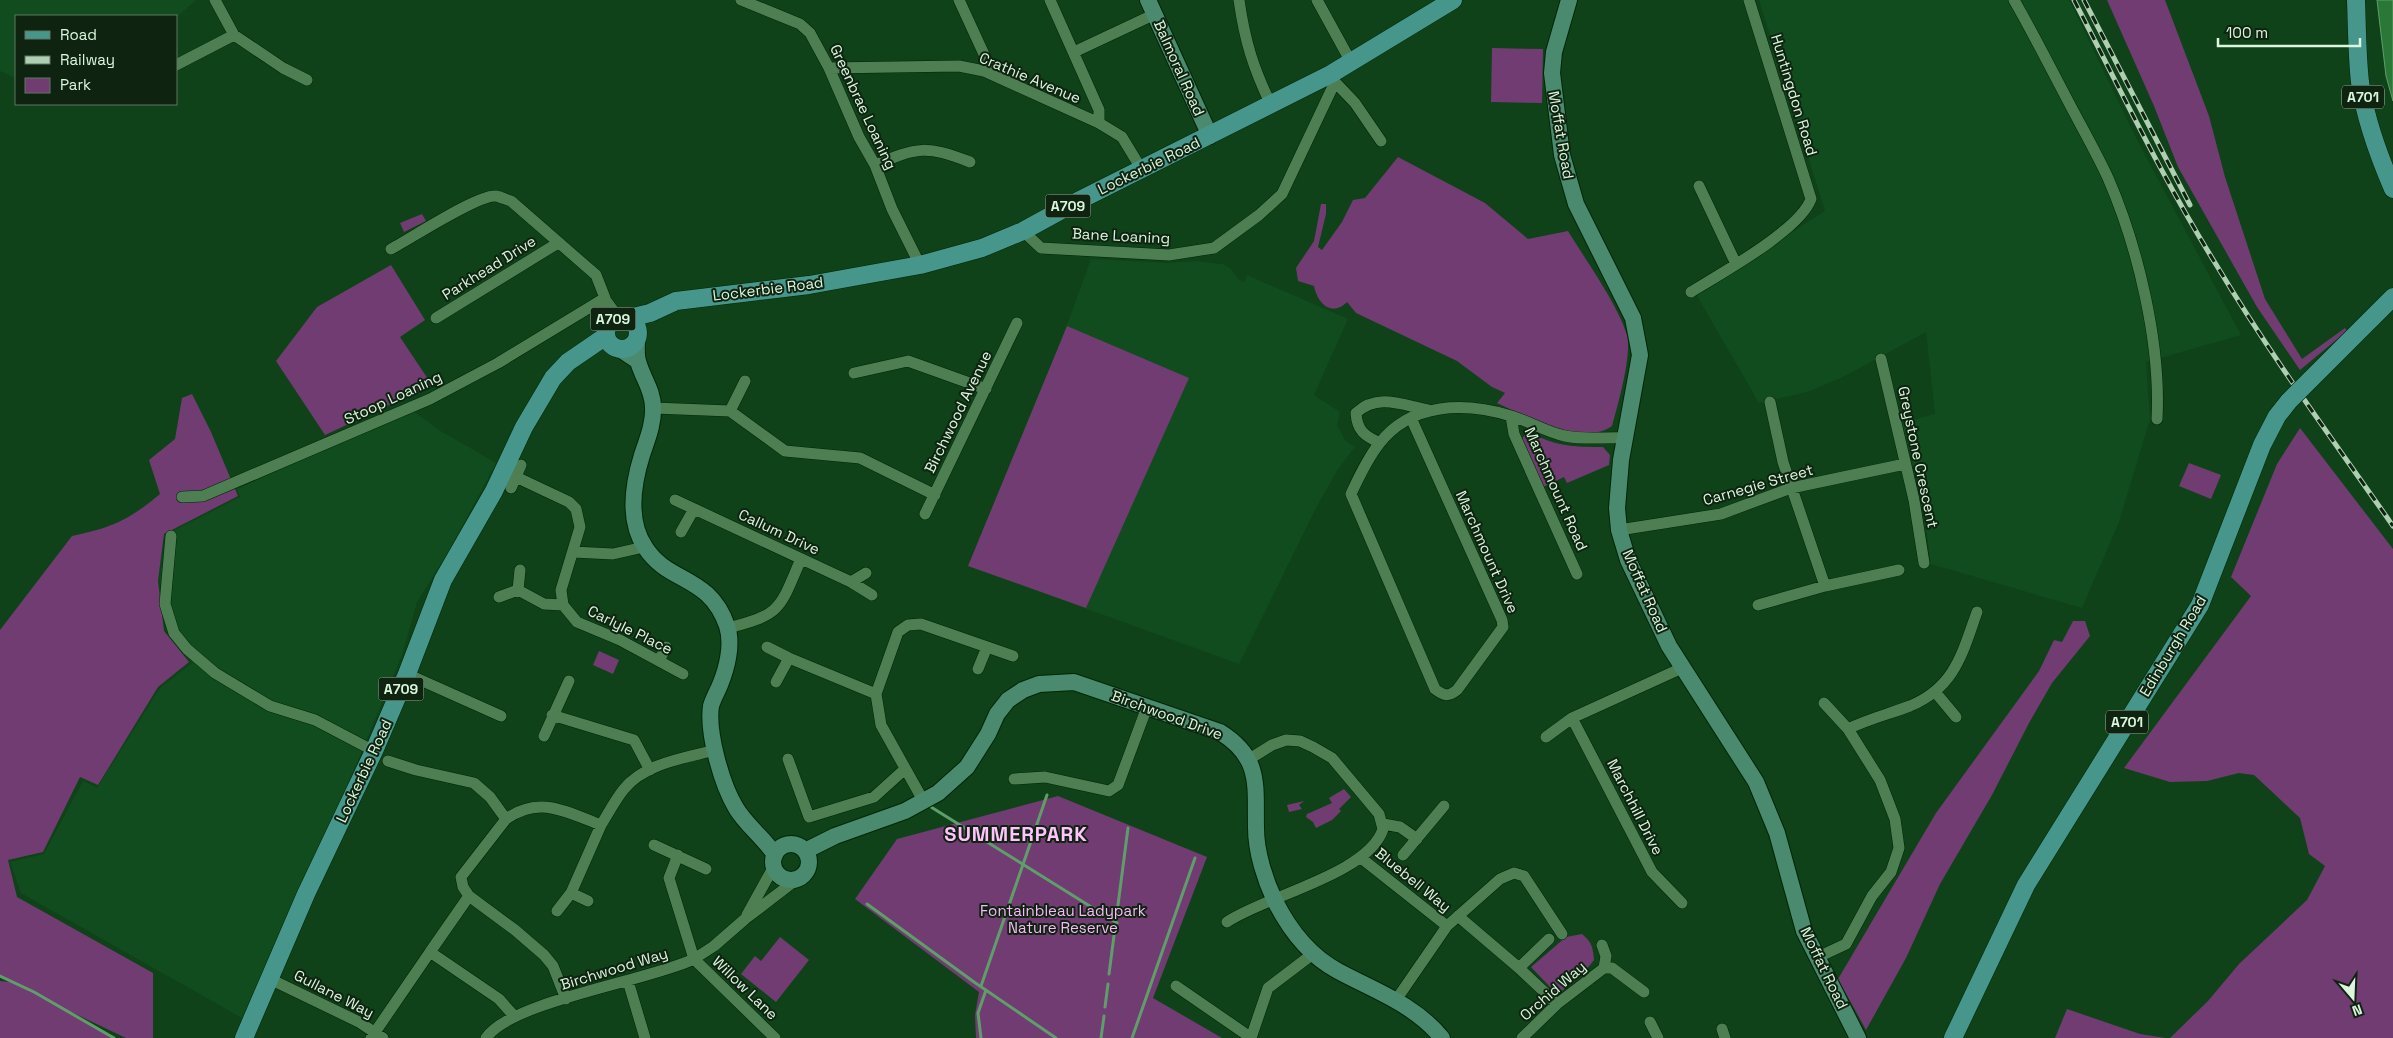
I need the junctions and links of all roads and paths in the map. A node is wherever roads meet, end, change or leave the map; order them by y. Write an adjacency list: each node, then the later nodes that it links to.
1 (214, 0): 13 (street)
2 (741, 0): 17 (street, Greenbrae Loaning)
3 (958, 0): 18 (street)
4 (1050, 0): 14 (street)
5 (1239, 0): 21 (street)
6 (1317, 0): 15 (street)
7 (1453, 0): 15 (main road, Lockerbie Road / A709)
8 (1569, 0): 52 (street, Moffat Road)
9 (1749, 0): 33 (street, Huntingdon Road)
10 (2014, 0): 51 (street)
11 (2356, 0): 29 (main road, A701)
12 (1151, 7): 14 (street); 23 (street, Balmoral Road)
13 (234, 35): 16 (street); 20 (street)
14 (1074, 52): 22 (street)
15 (1351, 62): 19 (main road, Lockerbie Road / A709)
16 (178, 64)
17 (829, 68): 18 (street, Crathie Avenue); 26 (street, Greenbrae Loaning)
18 (984, 72): 22 (street, Crathie Avenue)
19 (1333, 78): 21 (main road, Lockerbie Road / A709); 24 (street); 30 (street, Bane Loaning)
20 (307, 80)
21 (1271, 105): 23 (main road, Lockerbie Road / A709)
22 (1099, 123): 27 (street, Crathie Avenue)
23 (1210, 136): 27 (main road, Lockerbie Road / A709)
24 (1381, 141)
25 (970, 162): 26 (street)
26 (875, 165): 34 (street, Greenbrae Loaning)
27 (1142, 170): 30 (main road, Lockerbie Road / A709)
28 (1699, 186): 33 (street)
29 (2393, 189)
30 (1023, 231): 34 (main road, Lockerbie Road / A709)
31 (558, 243): 32 (street); 37 (street); 38 (street, Parkhead Drive)
32 (391, 249)
33 (1736, 264): 35 (street)
34 (920, 265): 40 (main road, Lockerbie Road / A709)
35 (1691, 292)
36 (2393, 297): 166 (main road, Edinburgh Road / A701, bridge)
37 (605, 298): 40 (street); 60 (street, Stoop Loaning)
38 (436, 318)
39 (1017, 323): 44 (street, Birchwood Avenue)
40 (621, 332): 46 (street); 92 (main road, Lockerbie Road / A709)
41 (1881, 359): 54 (street, Greystone Crescent)
42 (854, 373): 44 (street)
43 (745, 381): 48 (street)
44 (986, 389): 59 (street, Birchwood Avenue)
45 (1770, 402): 58 (street)
46 (654, 408): 48 (street); 67 (street)
47 (1428, 410): 49 (street); 50 (street); 53 (street)
48 (730, 411): 59 (street)
49 (1512, 416): 52 (street); 74 (street, Marchmount Road)
50 (1411, 418): 53 (street); 53 (street, Marchmount Drive)
51 (2157, 419)
52 (1626, 438): 64 (street, Moffat Road)
53 (1380, 443)
54 (1905, 464): 58 (street, Carnegie Street); 70 (street, Greystone Crescent)
55 (521, 465): 56 (street)
56 (516, 477): 57 (street); 68 (street)
57 (511, 488)
58 (1791, 488): 64 (street, Carnegie Street); 76 (street)
59 (935, 495): 63 (street, Birchwood Avenue)
60 (182, 497)
61 (675, 500): 62 (street, Callum Drive)
62 (694, 509): 65 (street); 69 (street, Callum Drive)
63 (925, 514)
64 (1619, 530): 90 (street, Moffat Road)
65 (681, 532)
66 (171, 536): 108 (street)
67 (644, 547): 68 (street); 83 (street)
68 (573, 552): 80 (street)
69 (801, 559): 75 (street, Callum Drive); 83 (street)
70 (1924, 563)
71 (520, 570): 77 (street)
72 (1899, 570): 76 (street)
73 (866, 573): 75 (street)
74 (1578, 574)
75 (851, 582): 78 (street, Callum Drive)
76 (1825, 586): 81 (street)
77 (518, 590): 79 (street); 80 (street)
78 (872, 595)
79 (499, 597)
80 (563, 605): 89 (street, Carlyle Place)
81 (1758, 605)
82 (1977, 612): 96 (street)
83 (728, 628): 107 (street)
84 (666, 647): 89 (street)
85 (767, 647): 88 (street)
86 (987, 647): 87 (street); 91 (street); 97 (street)
87 (1013, 656)
88 (789, 658): 95 (street); 97 (street)
89 (659, 661): 93 (street, Carlyle Place)
90 (1682, 668): 103 (street); 143 (street, Moffat Road)
91 (978, 669)
92 (407, 674): 101 (street); 108 (main road, Lockerbie Road / A709)
93 (684, 674)
94 (570, 681): 100 (street)
95 (776, 682)
96 (1936, 693): 102 (street); 104 (street)
97 (876, 694): 111 (street)
98 (1824, 703): 104 (street)
99 (1147, 707): 110 (street, Birchwood Drive); 113 (street); 114 (street, Birchwood Drive)
100 (552, 715): 105 (street); 112 (street)
101 (501, 716)
102 (1956, 717)
103 (1572, 718): 106 (street); 132 (street, Marchhill Drive)
104 (1848, 729): 143 (street)
105 (544, 736)
106 (1546, 737)
107 (715, 750): 112 (street); 125 (street)
108 (381, 756): 116 (street); 147 (main road, Lockerbie Road / A709)
109 (788, 759): 111 (street)
110 (1248, 760): 117 (street); 130 (street, Birchwood Drive)
111 (906, 769): 114 (street)
112 (650, 770): 118 (street)
113 (1014, 779)
114 (924, 802): 121 (street, Birchwood Drive)
115 (1444, 806): 119 (street)
116 (506, 819): 118 (street); 129 (street)
117 (1383, 824): 119 (street); 124 (street)
118 (601, 825): 128 (street)
119 (1417, 839): 123 (street)
120 (654, 845): 122 (street)
121 (805, 851): 125 (street); 127 (street)
122 (678, 855): 126 (street); 144 (street)
123 (1403, 855)
124 (1361, 858): 130 (street); 137 (street, Bluebell Way)
125 (774, 860): 127 (street); 135 (street, Birchwood Way)
126 (706, 869)
127 (796, 880): 135 (street, Birchwood Way)
128 (571, 893): 131 (street); 133 (street)
129 (469, 896): 141 (street); 151 (street)
130 (1274, 900): 136 (street); 142 (street, Birchwood Drive)
131 (588, 901)
132 (1682, 903)
133 (557, 911)
134 (1458, 916): 137 (street); 138 (street); 145 (street)
135 (745, 919): 144 (street, Birchwood Way)
136 (1227, 922)
137 (1447, 926): 152 (street)
138 (1562, 934)
139 (1549, 939): 145 (street)
140 (1602, 945): 146 (street, Orchid Way)
141 (430, 952): 154 (street); 156 (street)
142 (1314, 953): 152 (street, Birchwood Drive); 161 (street)
143 (1816, 958): 165 (street, Moffat Road)
144 (694, 959): 148 (street, Birchwood Way); 160 (street, Willow Lane)
145 (1519, 968): 153 (street)
146 (1604, 968): 150 (street, Orchid Way); 153 (street, Orchid Way)
147 (270, 979): 156 (street, Gullane Way); 157 (main road, Lockerbie Road / A709)
148 (628, 981): 151 (street, Birchwood Way); 159 (street)
149 (1176, 986): 161 (street)
150 (1644, 992)
151 (566, 999): 154 (street, Birchwood Way)
152 (1396, 1000): 162 (street, Birchwood Drive)
153 (1557, 1004): 163 (street, Orchid Way)
154 (514, 1016): 158 (street, Birchwood Way)
155 (1650, 1022): 164 (street)
156 (376, 1036)
157 (244, 1038)
158 (486, 1038)
159 (645, 1038)
160 (775, 1038)
161 (1251, 1038)
162 (1442, 1038)
163 (1522, 1038)
164 (1658, 1038)
165 (1858, 1038)
166 (1953, 1038)

